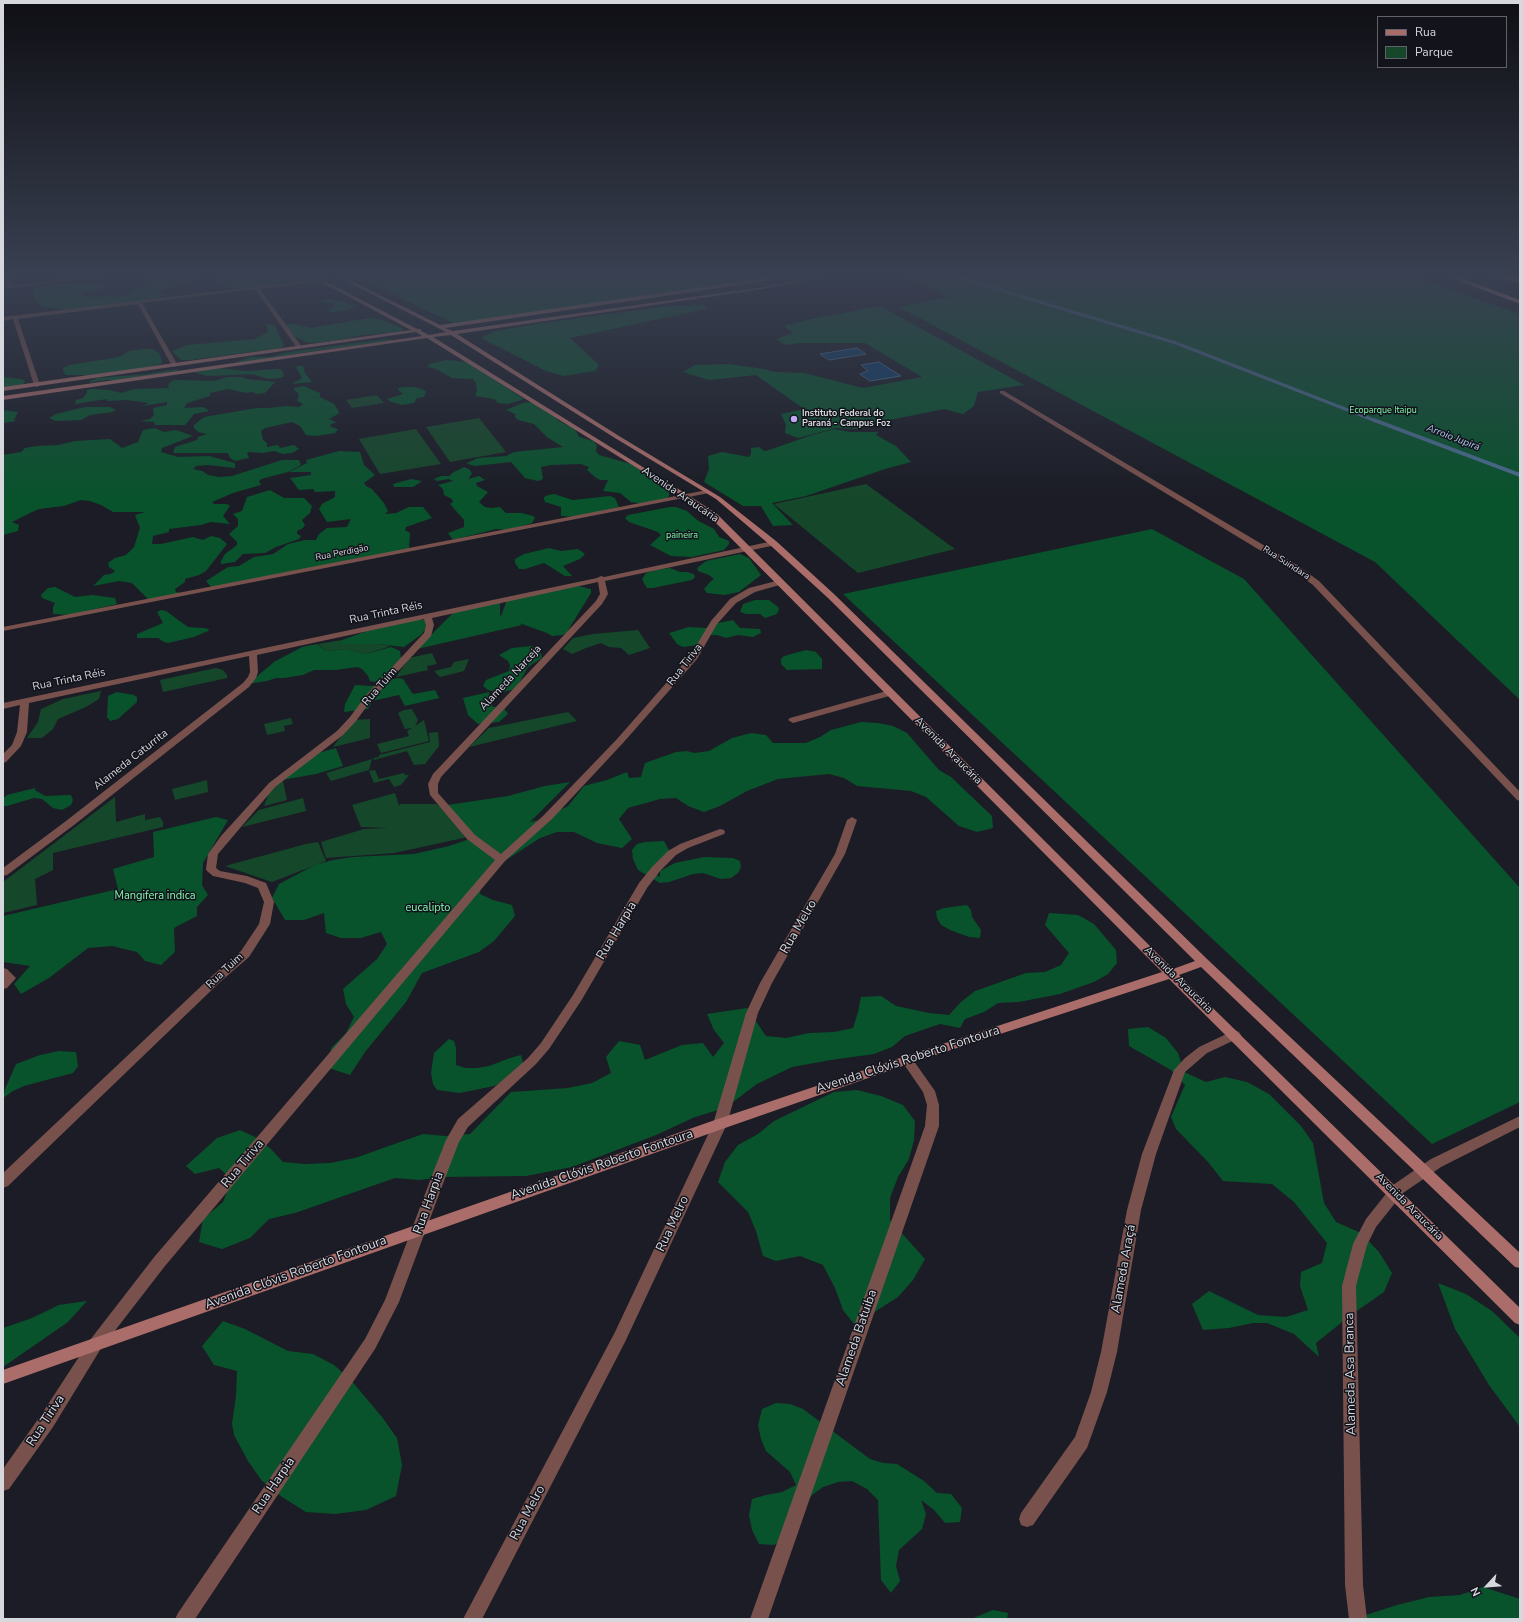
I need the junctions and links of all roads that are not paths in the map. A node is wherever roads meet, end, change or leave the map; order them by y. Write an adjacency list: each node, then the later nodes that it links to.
1 (25, 350): 8 (street)
2 (166, 350): 7 (street)
3 (279, 350): 7 (street)
4 (340, 350): 11 (street)
5 (450, 350): 13 (street, Avenida Araucária)
6 (478, 350): 12 (street, Avenida Araucária)
7 (174, 364): 8 (street)
8 (37, 385): 9 (street)
9 (3, 390)
10 (1002, 392): 26 (street, Rua Suindara)
11 (3, 398)
12 (707, 492): 13 (street, Rua Perdigão); 14 (street, Avenida Araucária)
13 (686, 496): 15 (street, Avenida Araucária); 19 (street, Rua Perdigão)
14 (773, 543): 15 (street, Rua Trinta Réis); 31 (street, Avenida Araucária)
15 (747, 549): 16 (street, Rua Trinta Réis); 17 (street, Avenida Araucária)
16 (601, 578): 18 (street, Rua Trinta Réis); 29 (street, Alameda Narceja)
17 (780, 582): 21 (street, Avenida Araucária); 29 (street, Rua Tiriva)
18 (427, 616): 20 (street, Rua Trinta Réis); 40 (street, Rua Tuim)
19 (3, 629)
20 (253, 653): 22 (street, Rua Trinta Réis); 30 (street, Alameda Caturrita)
21 (890, 693): 24 (street); 33 (street, Avenida Araucária)
22 (25, 701): 23 (street, Rua Trinta Réis); 25 (street)
23 (3, 706)
24 (793, 720)
25 (3, 760)
26 (1520, 798)
27 (852, 820): 38 (street, Rua Melro)
28 (720, 832): 42 (street, Rua Harpia)
29 (501, 859): 45 (street, Rua Tiriva)
30 (3, 873)
31 (1203, 962): 33 (street, Avenida Clóvis Roberto Fontoura); 39 (street, Avenida Araucária)
32 (3, 972): 34 (street)
33 (1171, 974): 35 (street, Avenida Araucária); 36 (street, Avenida Clóvis Roberto Fontoura)
34 (3, 985)
35 (1235, 1035): 41 (street, Avenida Araucária); 48 (street, Alameda Araçá)
36 (907, 1060): 38 (street, Avenida Clóvis Roberto Fontoura); 51 (street, Alameda Batuiba)
37 (1520, 1121): 39 (street)
38 (720, 1124): 42 (street, Avenida Clóvis Roberto Fontoura); 50 (street, Rua Melro)
39 (1431, 1167): 41 (street, Alameda Asa Branca); 43 (street, Avenida Araucária)
40 (3, 1182)
41 (1394, 1193): 44 (street, Avenida Araucária); 52 (street, Alameda Asa Branca)
42 (420, 1228): 45 (street, Avenida Clóvis Roberto Fontoura); 49 (street, Rua Harpia)
43 (1520, 1262)
44 (1520, 1318)
45 (95, 1345): 46 (street, Avenida Clóvis Roberto Fontoura); 47 (street, Rua Tiriva)
46 (3, 1377)
47 (3, 1483)
48 (1027, 1520)
49 (184, 1619)
50 (472, 1619)
51 (759, 1619)
52 (1358, 1619)

